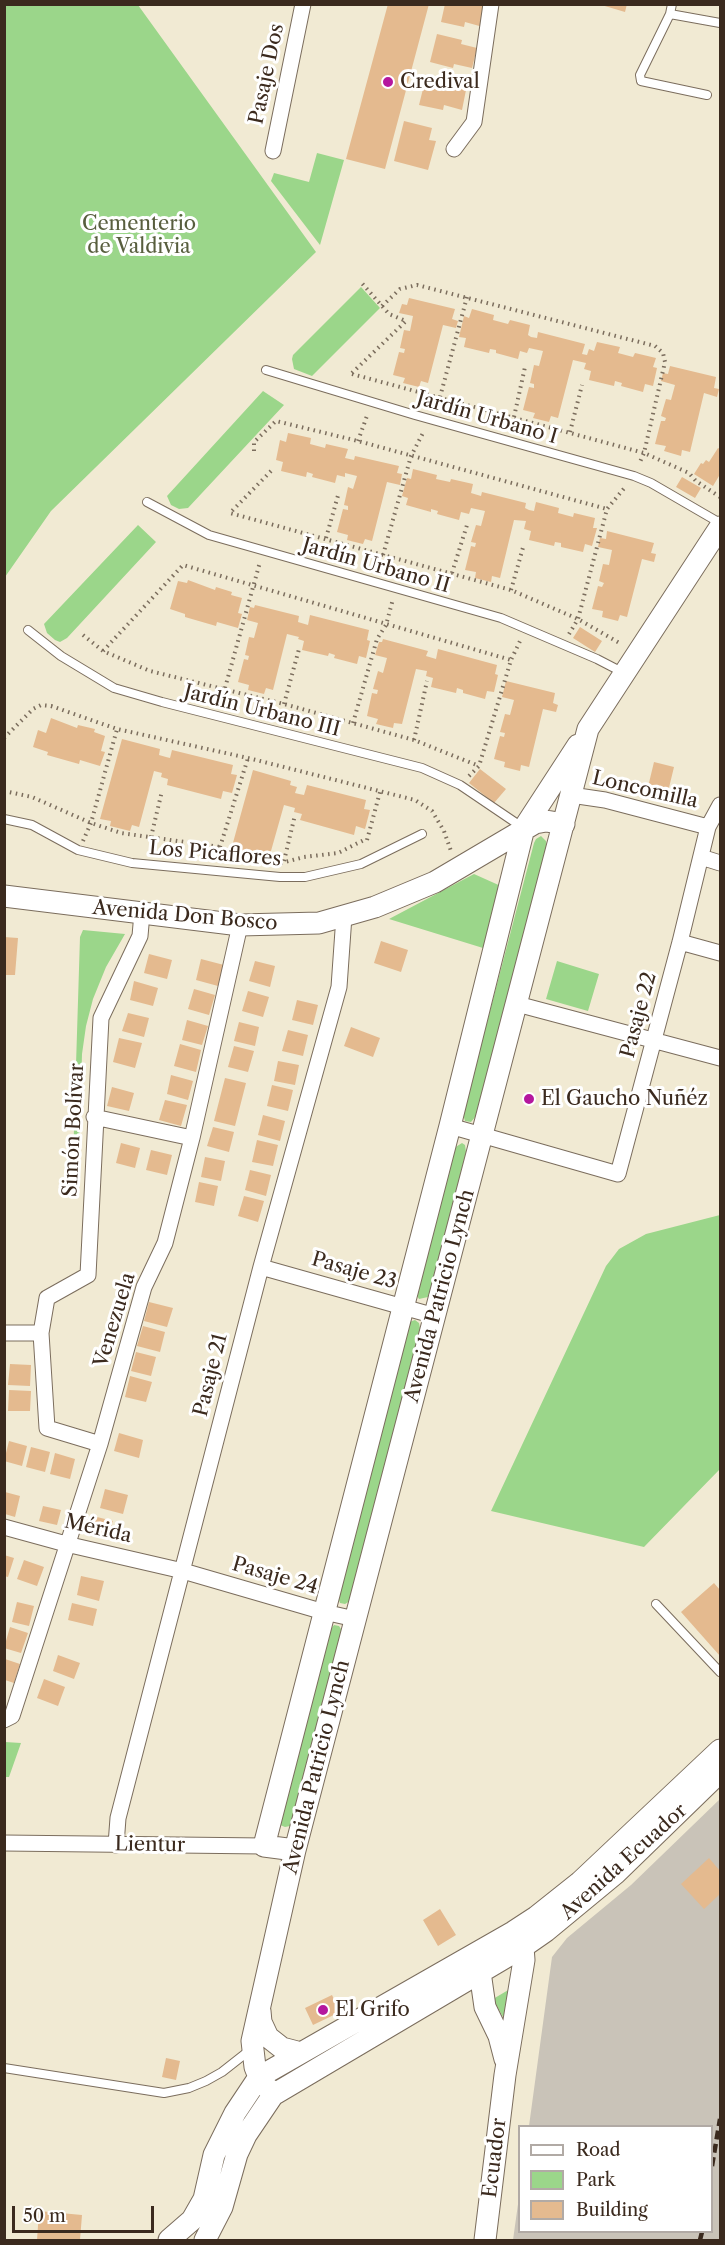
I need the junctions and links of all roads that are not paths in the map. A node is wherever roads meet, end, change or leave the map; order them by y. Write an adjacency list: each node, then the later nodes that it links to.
1 (303, 4): 8 (street, Pasaje Dos)
2 (491, 4): 7 (street)
3 (672, 4): 4 (lane)
4 (670, 14): 5 (lane); 6 (lane)
5 (720, 23)
6 (707, 95)
7 (454, 149)
8 (273, 151)
9 (266, 370): 11 (lane, Jardín Urbano I)
10 (147, 502): 13 (lane, Jardín Urbano II)
11 (720, 525): 13 (main road, Avenida Patricio Lynch)
12 (28, 630): 20 (lane, Jardín Urbano III)
13 (624, 673): 14 (main road, Avenida Patricio Lynch)
14 (588, 729): 15 (main road, Avenida Patricio Lynch); 20 (main road, Avenida Don Bosco)
15 (572, 795): 18 (main road, Avenida Patricio Lynch); 19 (street, Loncomilla)
16 (720, 805): 19 (street, Pasaje 22)
17 (4, 819): 21 (lane, Los Picaflores)
18 (564, 824): 20 (main road, Avenida Don Bosco); 30 (main road, Avenida Patricio Lynch)
19 (708, 827): 22 (street, Pasaje 22)
20 (524, 828): 26 (main road, Avenida Don Bosco); 34 (main road, Avenida Patricio Lynch)
21 (422, 834)
22 (701, 857): 23 (street); 28 (street, Pasaje 22)
23 (720, 863)
24 (4, 896): 25 (main road, Avenida Don Bosco)
25 (142, 913): 27 (main road, Avenida Don Bosco); 33 (street, Simón Bolívar)
26 (344, 916): 27 (main road, Avenida Don Bosco); 37 (street, Pasaje 21)
27 (240, 925): 36 (street, Venezuela)
28 (680, 942): 29 (street); 31 (street, Pasaje 22)
29 (720, 953)
30 (517, 1004): 31 (street); 35 (main road, Avenida Patricio Lynch)
31 (654, 1040): 32 (street); 35 (street, Pasaje 22)
32 (720, 1058)
33 (94, 1117): 36 (street); 41 (street, Simón Bolívar)
34 (450, 1126): 35 (street, Pasaje 22); 38 (main road, Avenida Patricio Lynch)
35 (482, 1134): 39 (main road, Avenida Patricio Lynch)
36 (192, 1137): 42 (street, Venezuela)
37 (261, 1267): 38 (street, Pasaje 23); 45 (street, Pasaje 21)
38 (403, 1308): 39 (street, Pasaje 23); 47 (main road, Avenida Patricio Lynch)
39 (435, 1316): 48 (main road, Avenida Patricio Lynch)
40 (4, 1333): 41 (street)
41 (41, 1333): 42 (street, Simón Bolívar)
42 (100, 1444): 44 (street, Venezuela)
43 (4, 1527): 44 (street, Mérida)
44 (66, 1544): 45 (street, Mérida); 50 (street, Venezuela)
45 (183, 1570): 47 (street, Pasaje 24); 54 (street, Pasaje 21)
46 (656, 1604): 49 (lane)
47 (324, 1612): 48 (street, Pasaje 24); 55 (main road, Avenida Patricio Lynch)
48 (355, 1619): 56 (main road, Avenida Patricio Lynch)
49 (720, 1672)
50 (4, 1720)
51 (720, 1750): 57 (main road, Avenida Ecuador)
52 (720, 1772): 57 (main road, Avenida Ecuador)
53 (4, 1843): 54 (street, Lientur)
54 (116, 1845): 55 (street, Lientur)
55 (264, 1846): 56 (main road, Lientur)
56 (295, 1850): 61 (main road, Avenida Patricio Lynch)
57 (518, 1940): 58 (main road); 59 (main road); 66 (main road, Ecuador)
58 (486, 1947): 59 (main road, Ecuador); 64 (main road)
59 (480, 1972): 60 (main road); 62 (main road, Ecuador)
60 (438, 1996): 62 (main road); 68 (main road)
61 (260, 2005): 63 (main road, Avenida Patricio Lynch); 64 (main road)
62 (485, 2007): 66 (main road, Ecuador)
63 (251, 2048): 65 (lane); 67 (main road, Avenida Patricio Lynch)
64 (301, 2053): 67 (main road)
65 (4, 2068)
66 (505, 2075): 71 (main road, Ecuador)
67 (259, 2077): 68 (main road, Avenida Patricio Lynch); 69 (main road)
68 (273, 2095): 70 (main road)
69 (182, 2236)
70 (205, 2241)
71 (485, 2241)

